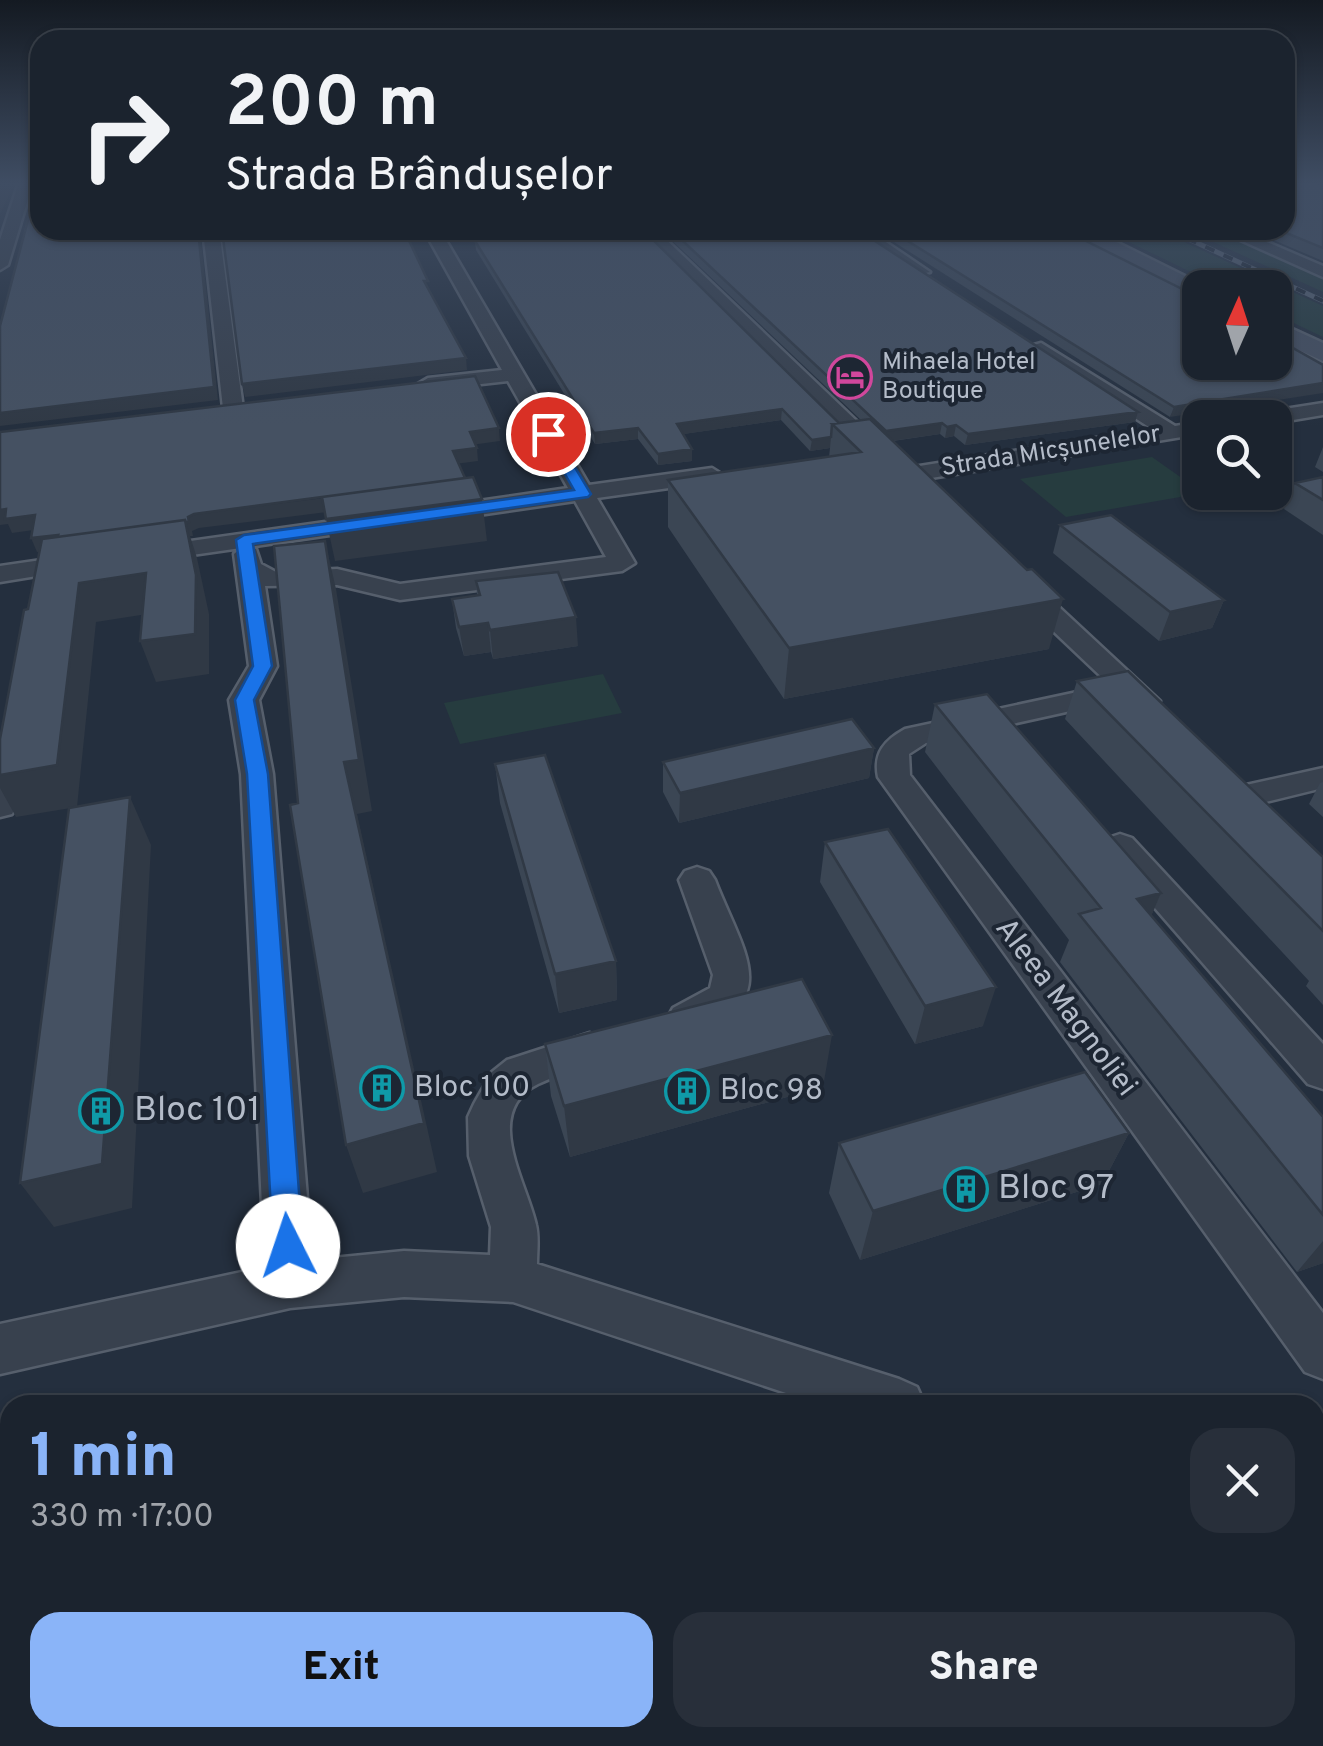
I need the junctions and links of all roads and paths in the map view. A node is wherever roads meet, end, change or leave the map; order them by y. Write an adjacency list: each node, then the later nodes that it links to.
1 (215, 263): 13 (street)
2 (457, 263): 11 (street)
3 (681, 263): 18 (street)
4 (909, 263): 6 (street)
5 (1143, 263): 7 (street)
6 (933, 279)
7 (1182, 283)
8 (1292, 338): 10 (street)
9 (1028, 340): 17 (street)
10 (1323, 353)
11 (516, 374): 12 (street); 22 (street)
12 (405, 387)
13 (233, 408)
14 (1323, 409): 15 (street)
15 (1292, 414)
16 (1182, 430): 17 (street, Strada Micșunelelor)
17 (1171, 432): 21 (street, Strada Micșunelelor)
18 (876, 452): 19 (street); 21 (street)
19 (849, 456)
20 (735, 472): 22 (street)
21 (902, 476): 23 (street)
22 (583, 494): 24 (street); 24 (street)
23 (926, 498)
24 (247, 554): 25 (street); 41 (street)
25 (36, 568): 27 (street); 28 (street)
26 (1003, 570): 29 (street)
27 (0, 574)
28 (32, 600)
29 (1132, 688): 31 (street, Aleea Magnoliei); 32 (street)
30 (15, 712): 36 (street)
31 (1002, 716): 33 (street); 43 (street, Aleea Magnoliei)
32 (1172, 725)
33 (1028, 745)
34 (1323, 778): 35 (street)
35 (1249, 796)
36 (0, 806)
37 (1096, 820): 39 (street)
38 (697, 880): 40 (street)
39 (1323, 1072)
40 (512, 1279): 41 (street); 44 (street)
41 (290, 1285): 42 (street)
42 (0, 1349)
43 (1323, 1354)
44 (868, 1395)

